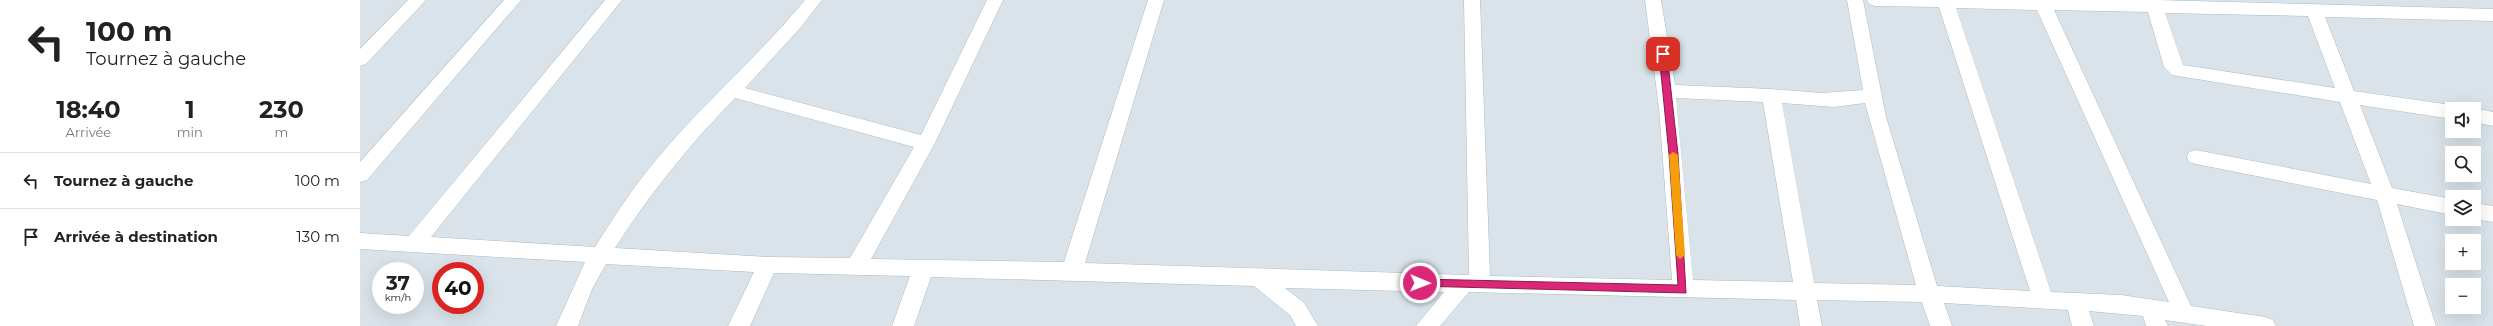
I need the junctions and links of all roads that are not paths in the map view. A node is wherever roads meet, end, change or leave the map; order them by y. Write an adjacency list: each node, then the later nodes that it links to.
1 (418, 0): 19 (street)
2 (513, 0): 30 (street)
3 (614, 0): 36 (street)
4 (814, 0): 20 (street)
5 (996, 0): 28 (street)
6 (1156, 0): 41 (street)
7 (1472, 0): 43 (street)
8 (1653, 0): 21 (street)
9 (1855, 0): 22 (street)
10 (1875, 0): 13 (street)
11 (2481, 0): 18 (street)
12 (1996, 1): 13 (street); 14 (street)
13 (1946, 2): 47 (street)
14 (2042, 3): 16 (street); 49 (street)
15 (2245, 4): 16 (street); 17 (street)
16 (2154, 5): 23 (street)
17 (2314, 9): 18 (street); 23 (street)
18 (2493, 15)
19 (360, 60)
20 (733, 91): 28 (street); 37 (street)
21 (1667, 91): 24 (street); 44 (street)
22 (1872, 95): 24 (street); 46 (street)
23 (2348, 95): 25 (street); 31 (street)
24 (1770, 96): 45 (street)
25 (2445, 111)
26 (2481, 116): 27 (street)
27 (2493, 119)
28 (926, 143): 39 (street)
29 (2196, 158): 31 (street)
30 (360, 175)
31 (2385, 195): 32 (street); 60 (street)
32 (2445, 206)
33 (2481, 212): 34 (street)
34 (2493, 214)
35 (360, 241): 36 (street)
36 (414, 244): 37 (street)
37 (600, 256): 38 (street); 51 (street)
38 (768, 265): 39 (street); 52 (street)
39 (856, 267): 40 (street)
40 (923, 269): 41 (street); 53 (street)
41 (1072, 271): 42 (street)
42 (1259, 279): 43 (street); 54 (street)
43 (1472, 285): 44 (street); 55 (street)
44 (1683, 290): 45 (street)
45 (1803, 293): 46 (street); 56 (street)
46 (1931, 294): 47 (street); 57 (street)
47 (2043, 299): 48 (street)
48 (2075, 300): 50 (street); 58 (street)
49 (2184, 313): 50 (street); 59 (street)
50 (2154, 317)
51 (567, 326)
52 (739, 326)
53 (903, 326)
54 (1307, 326)
55 (1427, 326)
56 (1811, 326)
57 (1941, 326)
58 (2083, 326)
59 (2265, 326)
60 (2425, 326)

